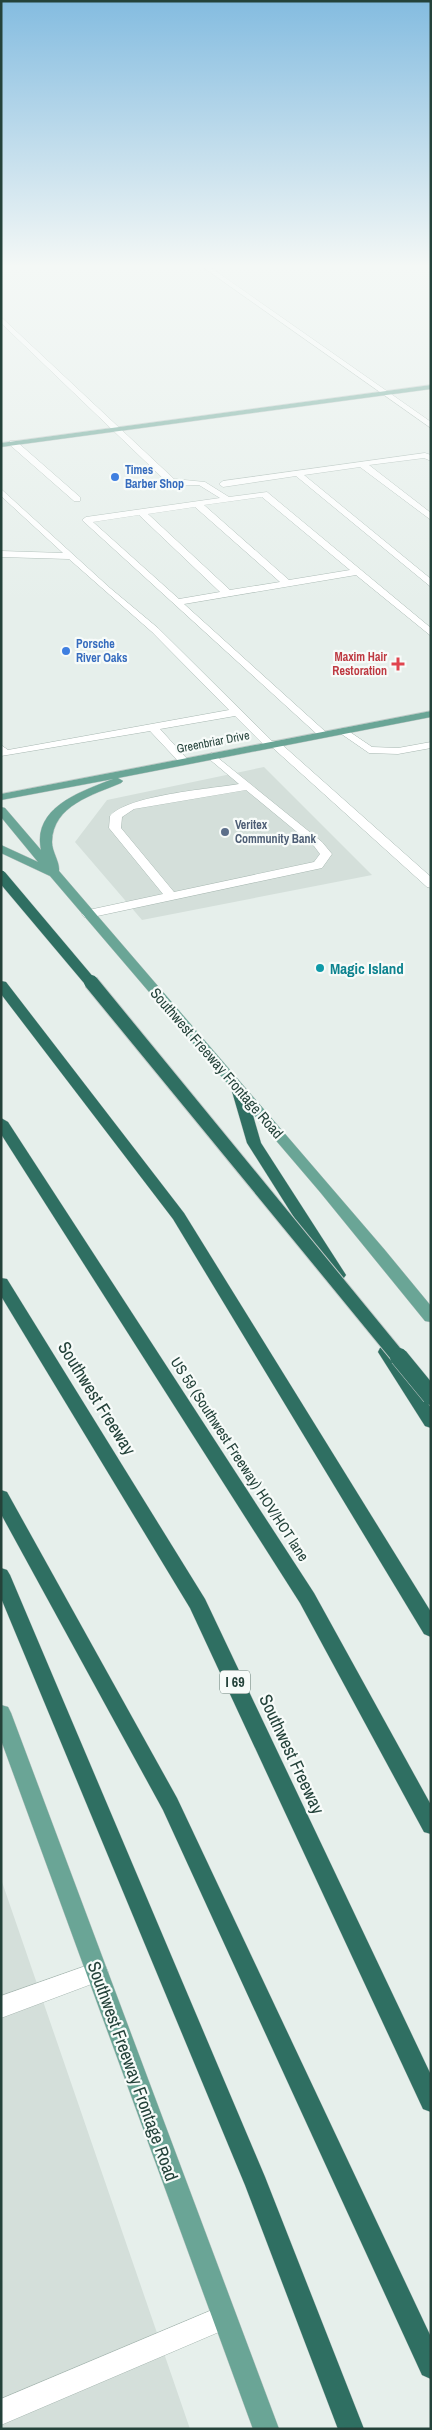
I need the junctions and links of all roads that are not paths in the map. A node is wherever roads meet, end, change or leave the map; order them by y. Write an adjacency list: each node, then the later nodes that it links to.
1 (63, 378): 6 (street)
2 (363, 378): 4 (street)
3 (431, 387): 4 (main road)
4 (385, 394): 5 (street); 6 (main road)
5 (431, 426)
6 (117, 430): 7 (main road); 15 (street)
7 (13, 444): 8 (main road); 14 (street)
8 (1, 445)
9 (431, 459): 10 (street)
10 (362, 464): 11 (street); 18 (street)
11 (297, 473): 12 (street); 23 (street)
12 (223, 484)
13 (1, 491): 20 (street)
14 (77, 499)
15 (227, 499): 16 (street); 21 (street)
16 (197, 504): 17 (street); 22 (street)
17 (141, 512): 24 (street); 25 (street)
18 (431, 517)
19 (1, 554): 20 (street)
20 (73, 558): 27 (street)
21 (357, 572): 22 (street); 26 (street)
22 (288, 584): 24 (street)
23 (431, 584)
24 (228, 594): 25 (street)
25 (177, 602): 31 (street)
26 (431, 633)
27 (237, 712): 29 (street); 32 (street)
28 (431, 714): 30 (main road, Greenbriar Drive)
29 (153, 728): 34 (street); 36 (street)
30 (344, 731): 31 (main road, Greenbriar Drive); 33 (street)
31 (323, 734): 32 (main road, Greenbriar Drive)
32 (272, 744): 35 (main road, Greenbriar Drive); 44 (street)
33 (431, 745)
34 (1, 748)
35 (212, 756): 36 (main road, Greenbriar Drive); 38 (street)
36 (184, 761): 37 (main road, Greenbriar Drive)
37 (142, 770): 39 (main road, Greenbriar Drive); 42 (main road)
38 (248, 786): 45 (street); 45 (street)
39 (1, 797)
40 (1, 810): 42 (main road, Southwest Freeway Frontage Road)
41 (1, 848): 42 (main road)
42 (56, 875): 46 (main road, Southwest Freeway Frontage Road)
43 (1, 876): 52 (highway, bridge)
44 (431, 884)
45 (171, 896): 46 (street)
46 (88, 914): 48 (main road, Southwest Freeway Frontage Road)
47 (1, 985): 56 (highway)
48 (238, 1088): 51 (main road, Southwest Freeway Frontage Road); 53 (highway)
49 (1, 1122): 58 (highway, US 59 (Southwest Freeway) HOV/HOT lane)
50 (1, 1283): 61 (highway, Southwest Freeway / I 69)
51 (431, 1317)
52 (431, 1396)
53 (431, 1422)
54 (1, 1498): 63 (highway)
55 (1, 1575): 66 (highway)
56 (431, 1629)
57 (1, 1713): 59 (main road, Southwest Freeway Frontage Road)
58 (431, 1825)
59 (97, 1972): 60 (street); 62 (main road, Southwest Freeway Frontage Road)
60 (1, 2007)
61 (431, 2101)
62 (224, 2317): 64 (street); 65 (main road, Southwest Freeway Frontage Road)
63 (431, 2366)
64 (1, 2412)
65 (266, 2429)
66 (351, 2429)

